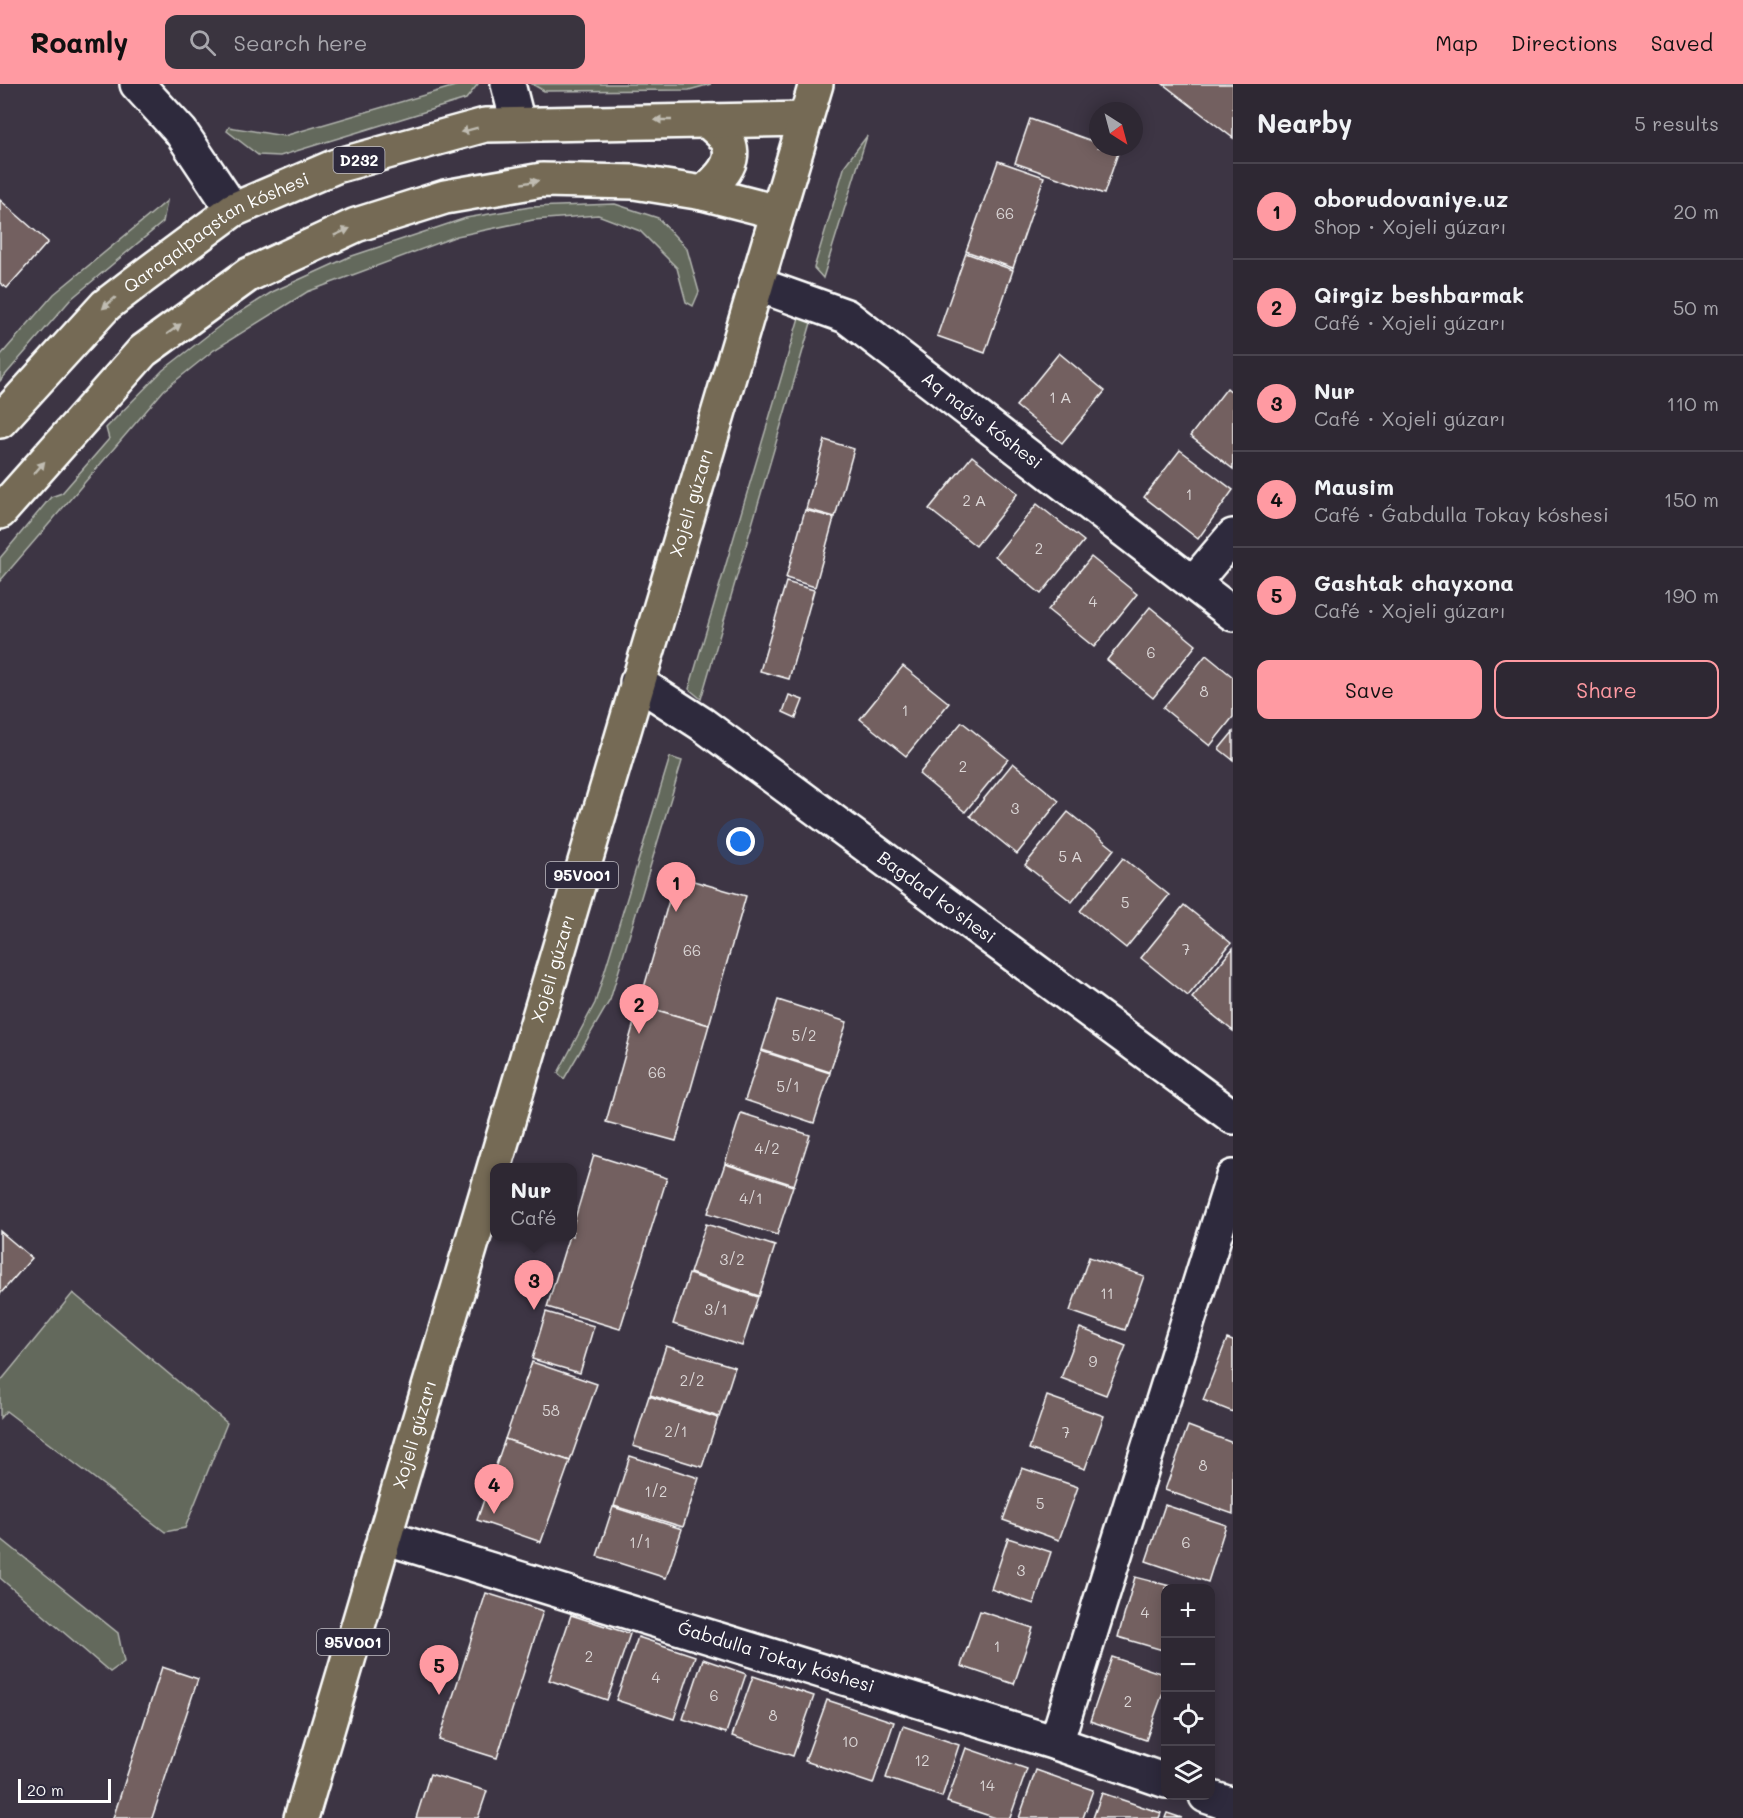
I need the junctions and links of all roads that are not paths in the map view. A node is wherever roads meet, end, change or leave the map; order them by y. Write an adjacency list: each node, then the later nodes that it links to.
1 (137, 84): 8 (street)
2 (508, 84): 6 (street)
3 (816, 84): 4 (main road, Xojeli gúzarı)
4 (806, 119): 5 (main road, Qaraqalpaqstan kóshesi / D232); 9 (main road, Xojeli gúzarı)
5 (708, 121): 6 (main road, Qaraqalpaqstan kóshesi / D232, one-way to 6); 7 (main road)
6 (518, 123): 8 (main road, Qaraqalpaqstan kóshesi / D232, one-way to 8)
7 (703, 193): 9 (main road); 12 (main road, one-way to 7)
8 (233, 210): 11 (main road, Qaraqalpaqstan kóshesi / D232, one-way to 11)
9 (777, 212): 10 (main road, Xojeli gúzarı / 95V001)
10 (756, 284): 14 (street, Aq naǵıs kóshesi); 16 (main road, Xojeli gúzarı / 95V001)
11 (0, 421)
12 (0, 512)
13 (1233, 536): 14 (street)
14 (1194, 582): 15 (street, Aq naǵıs kóshesi)
15 (1233, 614)
16 (637, 682): 17 (street, Bagdad ko'shesi); 18 (main road, Xojeli gúzarı / 95V001)
17 (1233, 1117)
18 (496, 1163)
19 (1233, 1177): 22 (street)
20 (490, 1183): 21 (main road, Xojeli gúzarı / 95V001)
21 (384, 1537): 22 (street, Ǵabdulla Tokay kóshesi); 26 (main road, Xojeli gúzarı / 95V001)
22 (1056, 1743): 23 (street, Ǵabdulla Tokay kóshesi)
23 (1161, 1779)
24 (1215, 1799): 25 (street)
25 (1233, 1805)
26 (301, 1818)

